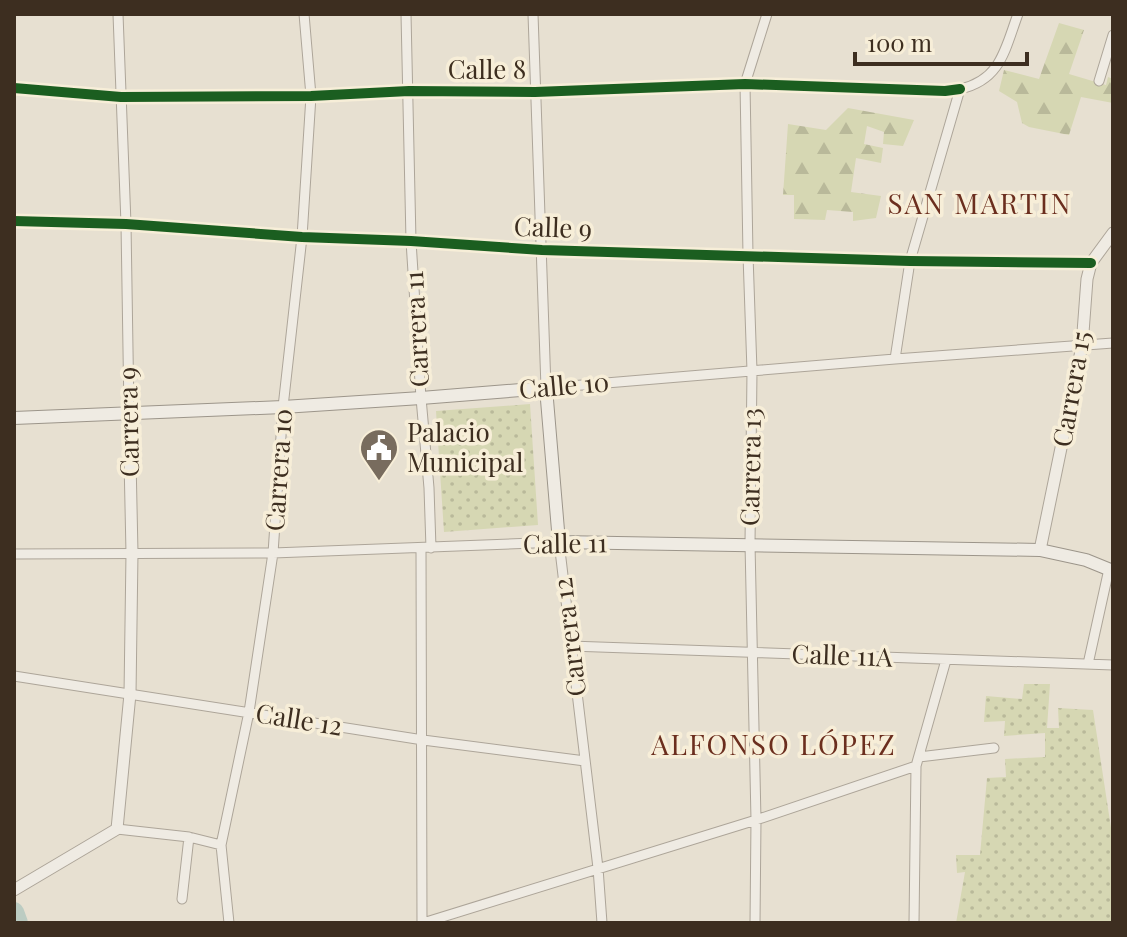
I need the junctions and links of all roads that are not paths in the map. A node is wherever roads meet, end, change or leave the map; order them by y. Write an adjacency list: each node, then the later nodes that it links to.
1 (118, 14): 15 (street, Carrera 9)
2 (304, 14): 14 (street, Carrera 10)
3 (406, 14): 12 (street, Carrera 11)
4 (533, 14): 13 (street, Carrera 12)
5 (767, 14): 9 (street, Carrera 13)
6 (1018, 14): 11 (street)
7 (1113, 35): 8 (street)
8 (1099, 81)
9 (745, 84): 11 (street, Calle 8); 13 (street, Calle 8); 22 (street, Carrera 13)
10 (14, 88): 15 (street, Calle 8)
11 (960, 89): 23 (street)
12 (409, 91): 13 (street, Calle 8); 14 (street, Calle 8); 20 (street, Carrera 11)
13 (535, 92): 21 (street, Carrera 12)
14 (311, 96): 15 (street, Calle 8); 19 (street, Carrera 10)
15 (121, 97): 17 (street, Carrera 9)
16 (14, 221): 17 (street, Calle 9)
17 (126, 224): 19 (street, Calle 9); 32 (street, Carrera 9)
18 (1113, 233): 24 (street, Carrera 15)
19 (302, 237): 20 (street, Calle 9); 31 (street, Carrera 10)
20 (411, 241): 21 (street, Calle 9); 30 (street, Carrera 11)
21 (542, 250): 22 (street, Calle 9); 29 (street, Carrera 12)
22 (748, 255): 23 (street, Calle 9); 28 (street, Carrera 13)
23 (910, 261): 24 (street, Calle 9); 27 (street)
24 (1091, 263): 26 (street, Carrera 15)
25 (1113, 343): 26 (street, Calle 10)
26 (1082, 346): 27 (street, Calle 10); 37 (street, Carrera 15)
27 (895, 359): 28 (street, Calle 10)
28 (752, 371): 29 (street, Calle 10); 35 (street, Carrera 13)
29 (546, 388): 30 (main road, Calle 10); 34 (main road, Carrera 12)
30 (421, 398): 31 (main road, Calle 10); 36 (street, Carrera 11)
31 (283, 407): 32 (main road, Calle 10); 39 (street, Carrera 10)
32 (129, 412): 33 (main road, Calle 10); 38 (street, Carrera 9)
33 (14, 418)
34 (559, 542): 35 (main road, Calle 11); 36 (street, Calle 11); 42 (street, Carrera 12)
35 (750, 544): 37 (main road, Calle 11); 43 (street, Carrera 13)
36 (426, 548): 39 (street, Calle 11); 50 (street, Carrera 11)
37 (1040, 550): 41 (main road, Calle 11)
38 (132, 553): 39 (street, Calle 11); 40 (street, Calle 11); 48 (street, Carrera 9)
39 (273, 553): 49 (street, Carrera 10)
40 (14, 554)
41 (1111, 570): 45 (street)
42 (570, 646): 43 (street, Calle 11A); 52 (street, Carrera 12)
43 (753, 652): 44 (street, Calle 11A); 54 (street, Carrera 13)
44 (946, 660): 45 (street, Calle 11A); 53 (street)
45 (1088, 664): 46 (street, Calle 11A)
46 (1113, 665)
47 (14, 676): 48 (street, Calle 12)
48 (130, 694): 49 (street, Calle 12); 55 (street, Carrera 9)
49 (249, 712): 50 (street, Calle 12); 57 (street, Carrera 10)
50 (423, 740): 52 (street, Calle 12); 62 (street, Carrera 11)
51 (994, 748): 53 (street)
52 (585, 761): 58 (street, Carrera 12)
53 (917, 762): 54 (street); 65 (street)
54 (756, 820): 58 (street); 64 (street, Carrera 13)
55 (117, 829): 56 (street); 59 (street)
56 (189, 837): 57 (street); 60 (street)
57 (221, 845): 61 (street, Carrera 10)
58 (598, 868): 62 (street); 63 (street, Carrera 12)
59 (14, 890)
60 (182, 899)
61 (229, 923)
62 (423, 923)
63 (602, 923)
64 (755, 923)
65 (914, 923)

